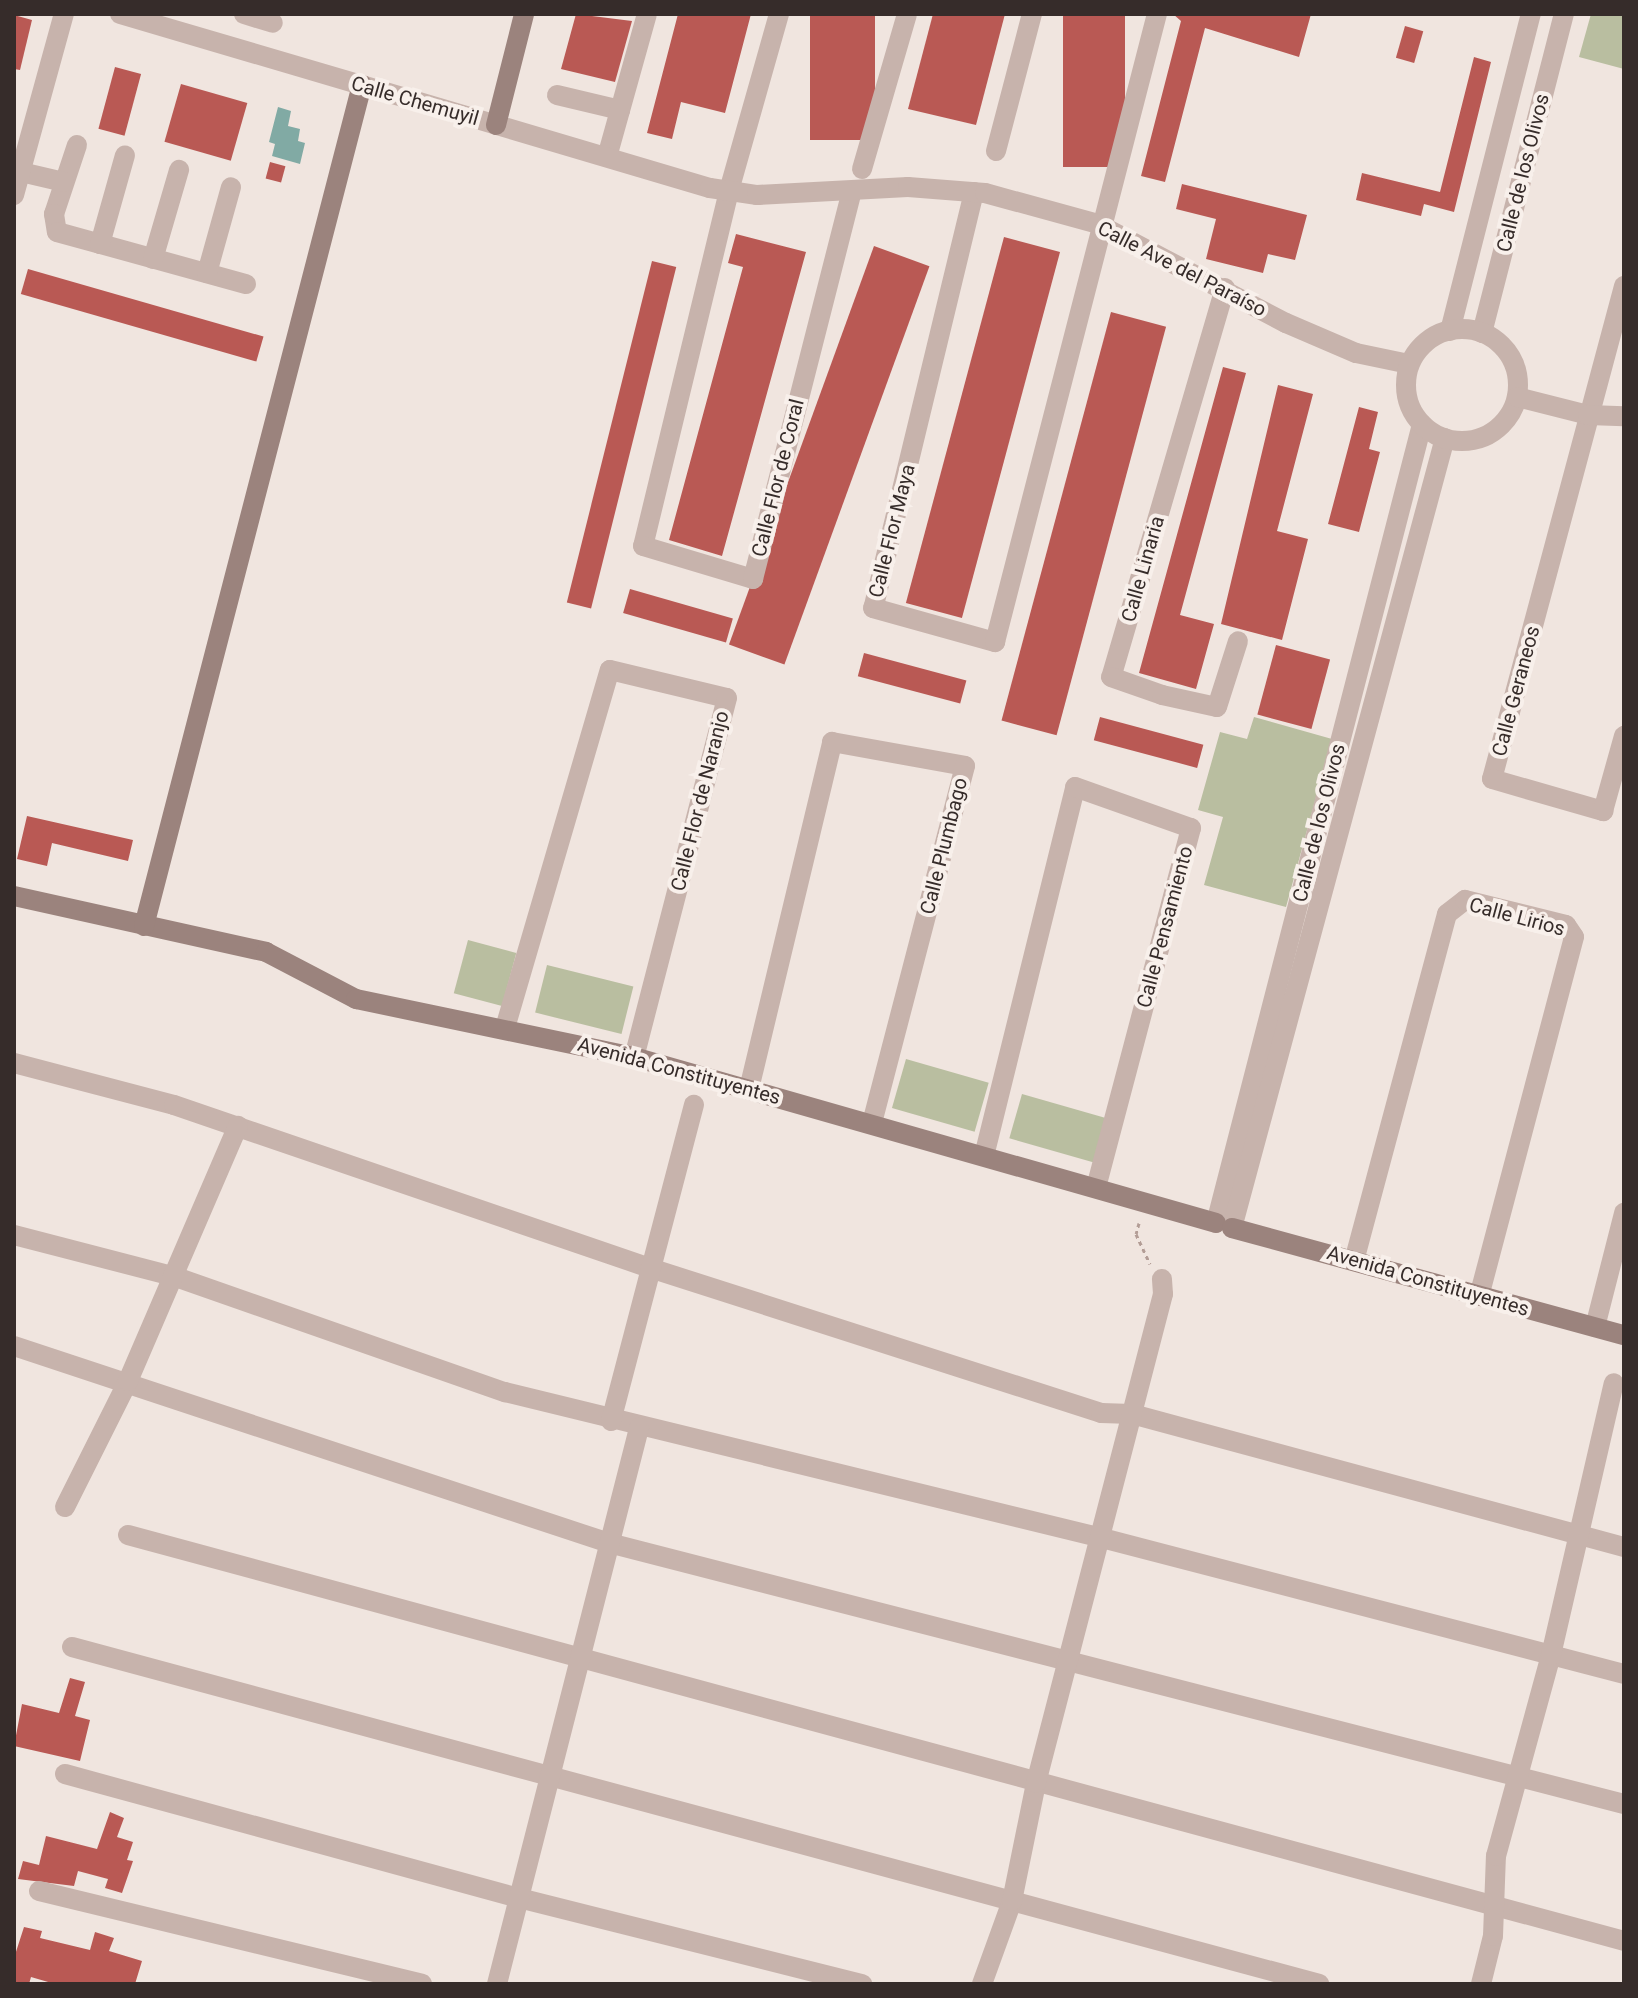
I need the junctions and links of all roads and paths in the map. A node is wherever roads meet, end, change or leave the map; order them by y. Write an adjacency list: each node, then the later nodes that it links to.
1 (64, 14): 23 (street)
2 (120, 14): 13 (street, Calle Chemuyil)
3 (244, 14): 12 (street)
4 (524, 14): 16 (main road)
5 (647, 14): 15 (street)
6 (779, 14): 26 (street)
7 (907, 14): 21 (street)
8 (1032, 14): 18 (street)
9 (1157, 14): 30 (street)
10 (1531, 14): 37 (street, Calle de los Olivos)
11 (1564, 14): 38 (street, Calle de los Olivos)
12 (273, 23)
13 (362, 85): 16 (street, Calle Chemuyil); 48 (main road)
14 (557, 95): 15 (street)
15 (620, 110): 20 (street)
16 (496, 125): 20 (street, Calle Chemuyil)
17 (77, 145): 24 (street)
18 (996, 151)
19 (125, 155): 31 (street)
20 (607, 157): 26 (street, Calle Chemuyil)
21 (862, 169)
22 (179, 170): 32 (street)
23 (21, 172): 24 (street); 29 (street)
24 (64, 182): 31 (street)
25 (231, 187): 33 (street)
26 (720, 189): 27 (street, Calle Ave del Paraíso); 27 (street, Calle Flor de Coral)
27 (852, 191): 28 (street, Calle Ave del Paraíso)
28 (974, 192): 30 (street, Calle Ave del Paraíso); 30 (street, Calle Flor Maya)
29 (14, 195)
30 (1098, 224): 36 (street, Calle Ave del Paraíso)
31 (100, 244): 32 (street)
32 (153, 259): 33 (street)
33 (207, 273): 34 (street)
34 (246, 284)
35 (1624, 286): 41 (street)
36 (1225, 288): 39 (street, Calle Ave del Paraíso); 45 (street, Calle Linaria)
37 (1450, 331): 38 (street); 39 (street)
38 (1482, 333): 40 (street)
39 (1409, 364): 43 (street)
40 (1517, 397): 41 (street); 44 (street)
41 (1588, 415): 42 (street); 46 (street, Calle Geraneos)
42 (1624, 416)
43 (1422, 424): 44 (street); 60 (street, Calle de los Olivos)
44 (1445, 438): 60 (street, Calle de los Olivos)
45 (1238, 641)
46 (1624, 736)
47 (14, 896): 48 (main road, Avenida Constituyentes)
48 (144, 926): 49 (main road, Avenida Constituyentes)
49 (505, 1028): 50 (main road, Avenida Constituyentes); 50 (street, Calle Flor de Naranjo)
50 (634, 1057): 52 (main road, Avenida Constituyentes)
51 (14, 1063): 55 (street)
52 (749, 1089): 54 (main road, Avenida Constituyentes); 54 (street, Calle Plumbago)
53 (694, 1105): 63 (street)
54 (872, 1124): 56 (main road, Avenida Constituyentes)
55 (238, 1126): 63 (street); 64 (street)
56 (984, 1156): 57 (main road, Avenida Constituyentes); 57 (street, Calle Pensamiento)
57 (1096, 1187): 58 (main road, Avenida Constituyentes)
58 (1144, 1203): 60 (main road, Avenida Constituyentes); 65 (path)
59 (1624, 1213): 67 (street)
60 (1224, 1225): 62 (main road, Avenida Constituyentes)
61 (14, 1235): 64 (street)
62 (1354, 1261): 66 (main road, Avenida Constituyentes); 66 (street, Calle Lirios)
63 (650, 1268): 72 (street); 73 (street)
64 (173, 1276): 70 (street); 73 (street)
65 (1162, 1279): 72 (street)
66 (1479, 1296): 67 (main road, Avenida Constituyentes)
67 (1595, 1327): 68 (main road, Avenida Constituyentes)
68 (1624, 1335)
69 (14, 1346): 70 (street)
70 (128, 1381): 75 (street); 79 (street)
71 (1614, 1383): 76 (street)
72 (1132, 1414): 76 (street); 78 (street)
73 (611, 1421): 74 (street)
74 (639, 1428): 78 (street); 79 (street)
75 (65, 1507)
76 (1580, 1534): 80 (street); 82 (street)
77 (128, 1535): 84 (street)
78 (1102, 1538): 82 (street); 83 (street)
79 (609, 1543): 83 (street); 84 (street)
80 (1624, 1547)
81 (72, 1647): 87 (street)
82 (1551, 1655): 85 (street); 88 (street)
83 (1069, 1659): 88 (street); 89 (street)
84 (578, 1661): 87 (street); 89 (street)
85 (1624, 1674)
86 (65, 1774): 92 (street)
87 (548, 1777): 92 (street); 93 (street)
88 (1519, 1777): 90 (street); 94 (street)
89 (1036, 1783): 93 (street); 94 (street)
90 (1624, 1804)
91 (39, 1891): 96 (street)
92 (519, 1898): 97 (street); 98 (street)
93 (1012, 1901): 99 (street); 100 (street)
94 (1496, 1906): 95 (street); 101 (street)
95 (1624, 1941)
96 (422, 1984)
97 (497, 1984)
98 (862, 1984)
99 (982, 1984)
100 (1319, 1984)
101 (1481, 1984)

